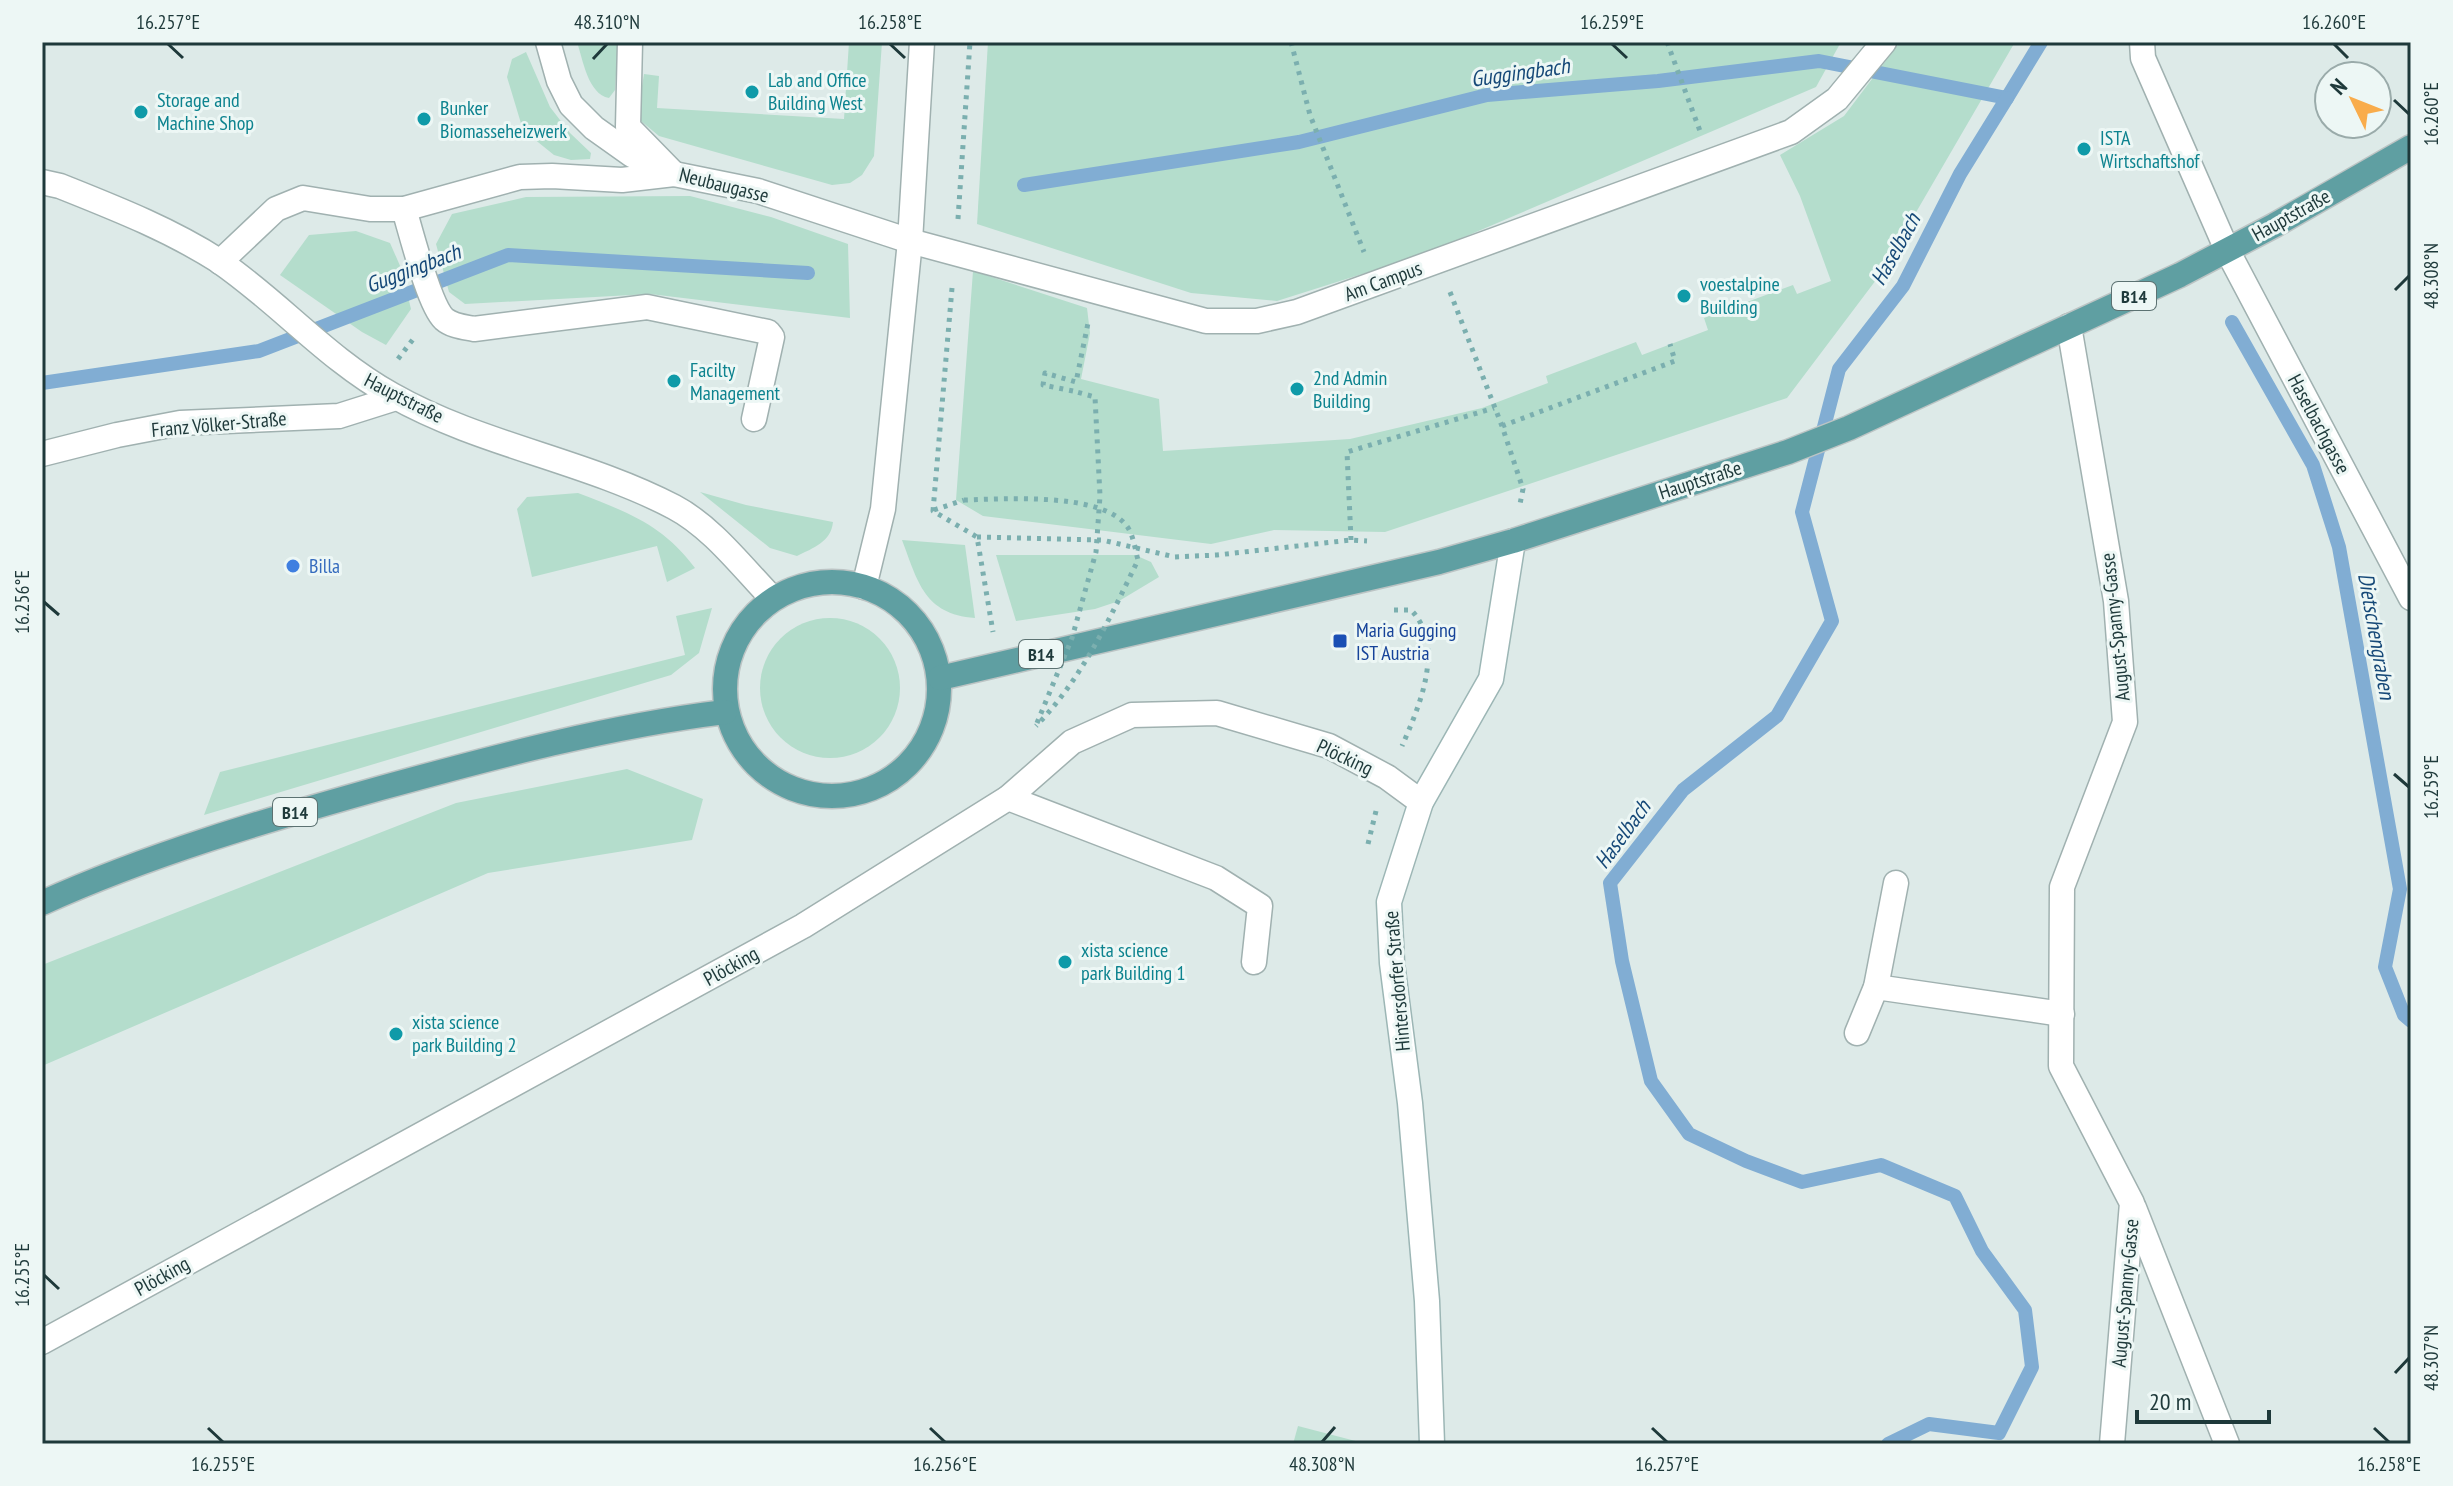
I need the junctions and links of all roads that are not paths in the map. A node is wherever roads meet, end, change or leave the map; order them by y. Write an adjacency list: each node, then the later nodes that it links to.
1 (548, 42): 7 (street, Neubaugasse)
2 (630, 42): 7 (street)
3 (922, 42): 10 (street)
4 (1884, 42): 10 (street, Am Campus)
5 (2142, 42): 11 (street, Haselbachgasse)
6 (2411, 147): 11 (main road, Hauptstraße / B14)
7 (674, 174): 9 (street); 10 (street, Neubaugasse)
8 (42, 182): 12 (street, Hauptstraße)
9 (404, 209): 12 (street); 15 (street)
10 (910, 241): 18 (street)
11 (2227, 250): 13 (main road, Hauptstraße / B14); 20 (street, Haselbachgasse)
12 (220, 262): 14 (street, Hauptstraße)
13 (2069, 326): 17 (main road, Hauptstraße / B14); 29 (street, August-Spanny-Gasse)
14 (386, 392): 16 (street, Franz Völker-Straße); 19 (street, Hauptstraße)
15 (754, 419)
16 (42, 454)
17 (1513, 541): 21 (main road, Hauptstraße / B14); 24 (street, Hintersdorfer Straße)
18 (864, 587): 19 (main road); 21 (main road)
19 (772, 598): 22 (main road)
20 (2411, 598)
21 (940, 678): 22 (main road)
22 (725, 712): 26 (main road, B14)
23 (1008, 798): 24 (street, Plöcking); 27 (street); 32 (street, Plöcking)
24 (1421, 802): 33 (street, Hintersdorfer Straße)
25 (1896, 883): 28 (street)
26 (42, 903)
27 (1254, 962)
28 (1876, 987): 29 (street); 30 (street)
29 (2062, 1014): 31 (street, August-Spanny-Gasse)
30 (1857, 1033)
31 (2132, 1203): 34 (street, August-Spanny-Gasse); 35 (street)
32 (42, 1342)
33 (1432, 1444)
34 (2112, 1444)
35 (2227, 1444)

